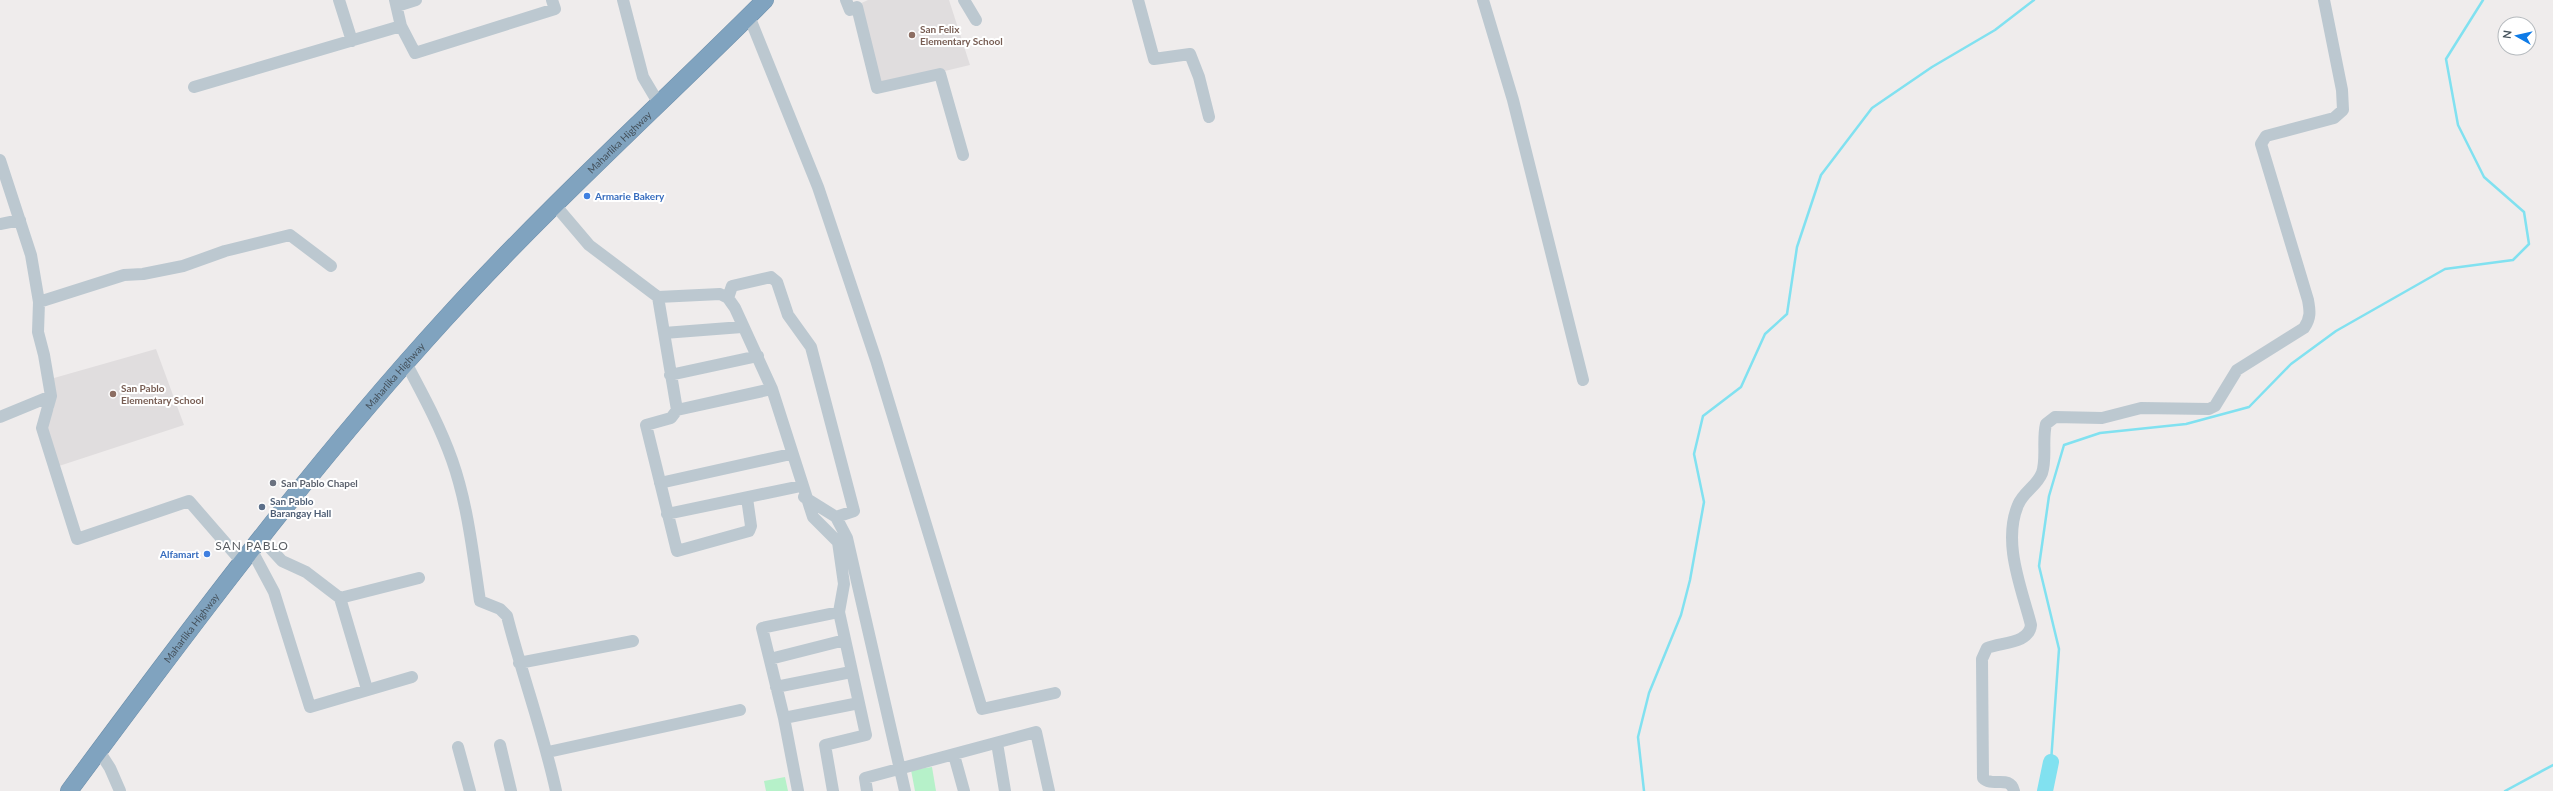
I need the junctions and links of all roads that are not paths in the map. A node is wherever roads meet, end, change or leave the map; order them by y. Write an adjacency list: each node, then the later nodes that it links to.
1 (339, 0): 15 (street)
2 (416, 0): 11 (street)
3 (552, 0): 14 (street)
4 (624, 0): 17 (street)
5 (765, 0): 12 (highway, Maharlika Highway)
6 (846, 0): 19 (street)
7 (964, 0): 13 (street)
8 (1138, 0): 18 (street)
9 (1483, 0): 33 (street)
10 (2324, 0): 79 (street)
11 (396, 3): 14 (street)
12 (749, 16): 17 (highway, Maharlika Highway); 56 (street)
13 (976, 20)
14 (401, 26): 15 (street)
15 (352, 41): 16 (street)
16 (194, 86)
17 (659, 104): 21 (highway, Maharlika Highway)
18 (1209, 117)
19 (963, 155)
20 (0, 160): 22 (street)
21 (555, 205): 25 (street); 31 (highway, Maharlika Highway)
22 (20, 220): 23 (street); 27 (street)
23 (0, 224)
24 (332, 266): 27 (street)
25 (658, 297): 26 (street); 29 (street)
26 (728, 298): 28 (street); 43 (street)
27 (39, 302): 35 (street)
28 (742, 327): 29 (street); 30 (street)
29 (664, 333): 32 (street)
30 (758, 356): 32 (street); 34 (street)
31 (406, 363): 44 (highway, Maharlika Highway); 51 (street)
32 (670, 374): 36 (street)
33 (1583, 380)
34 (772, 389): 36 (street); 38 (street)
35 (51, 396): 37 (street); 44 (street)
36 (677, 410): 39 (street)
37 (0, 417)
38 (791, 454): 39 (street); 40 (street)
39 (660, 483): 42 (street)
40 (803, 492): 41 (street); 43 (street); 47 (street)
41 (747, 498): 42 (street); 42 (street)
42 (667, 514)
43 (836, 517): 66 (street)
44 (251, 550): 46 (street); 55 (street); 63 (highway, Maharlika Highway)
45 (419, 578): 46 (street)
46 (340, 598): 55 (street)
47 (839, 612): 48 (street); 50 (street)
48 (845, 640): 50 (street); 52 (street)
49 (633, 642): 51 (street)
50 (770, 658): 54 (street)
51 (519, 663): 64 (street)
52 (851, 672): 54 (street); 57 (street)
53 (412, 677): 55 (street)
54 (776, 687): 59 (street)
55 (367, 689)
56 (1055, 693)
57 (859, 703): 59 (street); 73 (street)
58 (740, 710): 64 (street)
59 (784, 718): 72 (street)
60 (996, 743): 65 (street); 77 (street); 78 (street)
61 (500, 745): 70 (street)
62 (458, 747): 69 (street)
63 (99, 750): 67 (highway, Maharlika Highway); 68 (street)
64 (548, 752): 71 (street)
65 (954, 755): 66 (street); 76 (street)
66 (901, 770): 74 (street); 75 (street)
67 (69, 791)
68 (120, 791)
69 (470, 791)
70 (511, 791)
71 (556, 791)
72 (798, 791)
73 (833, 791)
74 (868, 791)
75 (905, 791)
76 (964, 791)
77 (1005, 791)
78 (1049, 791)
79 (2014, 791)

